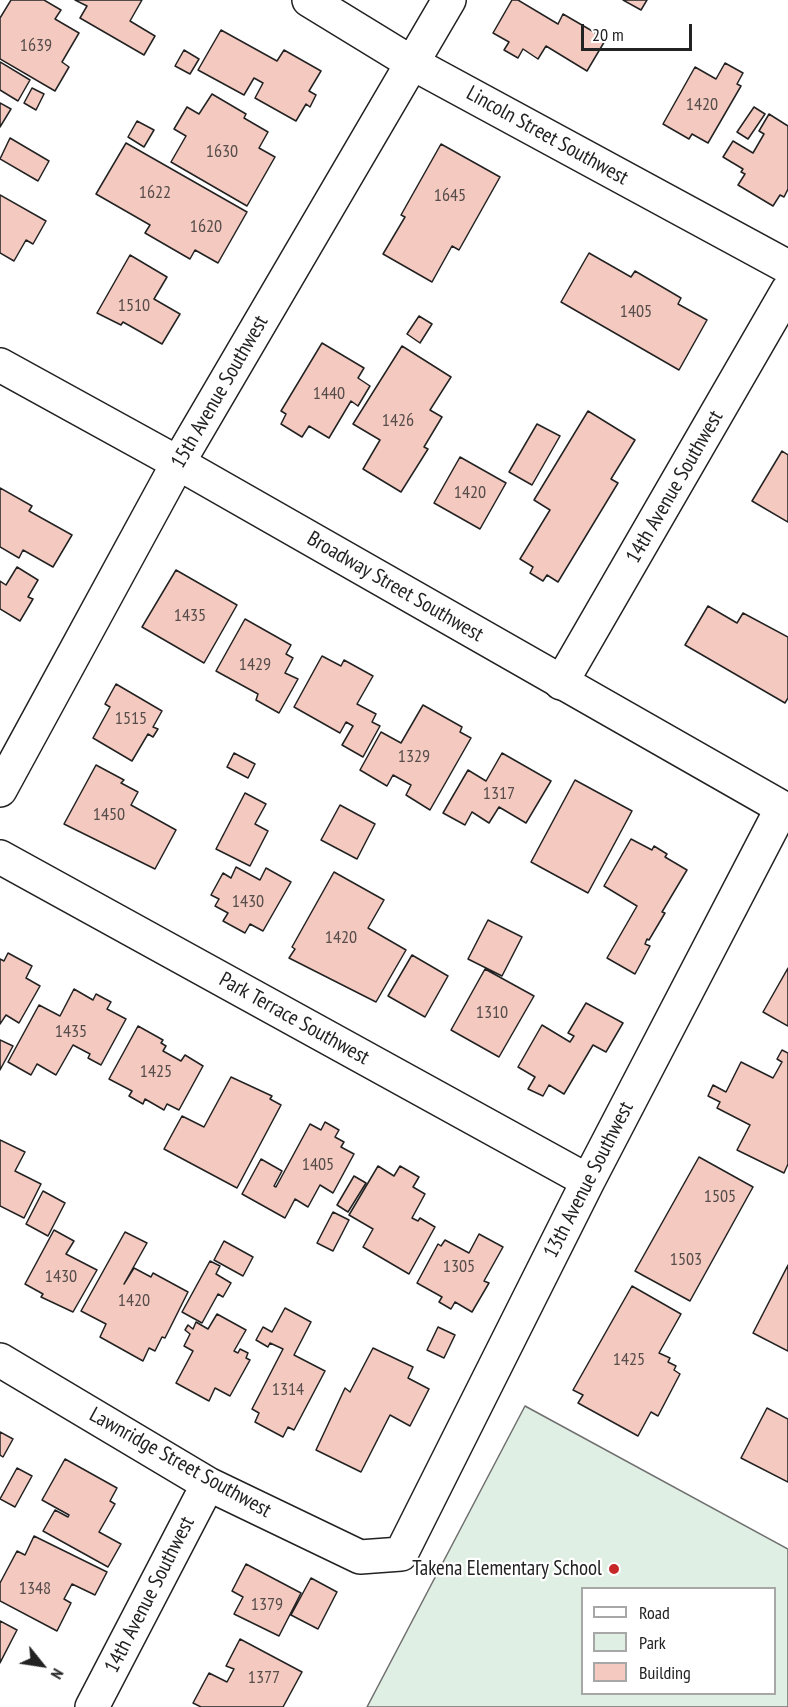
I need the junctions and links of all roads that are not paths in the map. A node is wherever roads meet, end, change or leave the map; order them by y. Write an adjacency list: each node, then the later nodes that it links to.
1 (309, 0): 3 (street, Lincoln Street Southwest)
2 (449, 0): 3 (street, 15th Avenue Southwest)
3 (412, 63): 4 (street, Lincoln Street Southwest); 7 (street, 15th Avenue Southwest)
4 (788, 267)
5 (788, 290): 8 (street, 14th Avenue Southwest)
6 (0, 365): 7 (street, Broadway Street Southwest)
7 (178, 462): 8 (street, Broadway Street Southwest); 9 (street, 15th Avenue Southwest)
8 (561, 683): 10 (street, Broadway Street Southwest)
9 (0, 790)
10 (785, 810): 12 (street, 13th Avenue Southwest)
11 (0, 857): 12 (street, Park Terrace Southwest)
12 (588, 1182): 15 (street, 13th Avenue Southwest)
13 (0, 1360): 14 (street, Lawnridge Street Southwest)
14 (208, 1484): 15 (street, Lawnridge Street Southwest); 16 (street, 14th Avenue Southwest)
15 (401, 1554)
16 (92, 1707)

